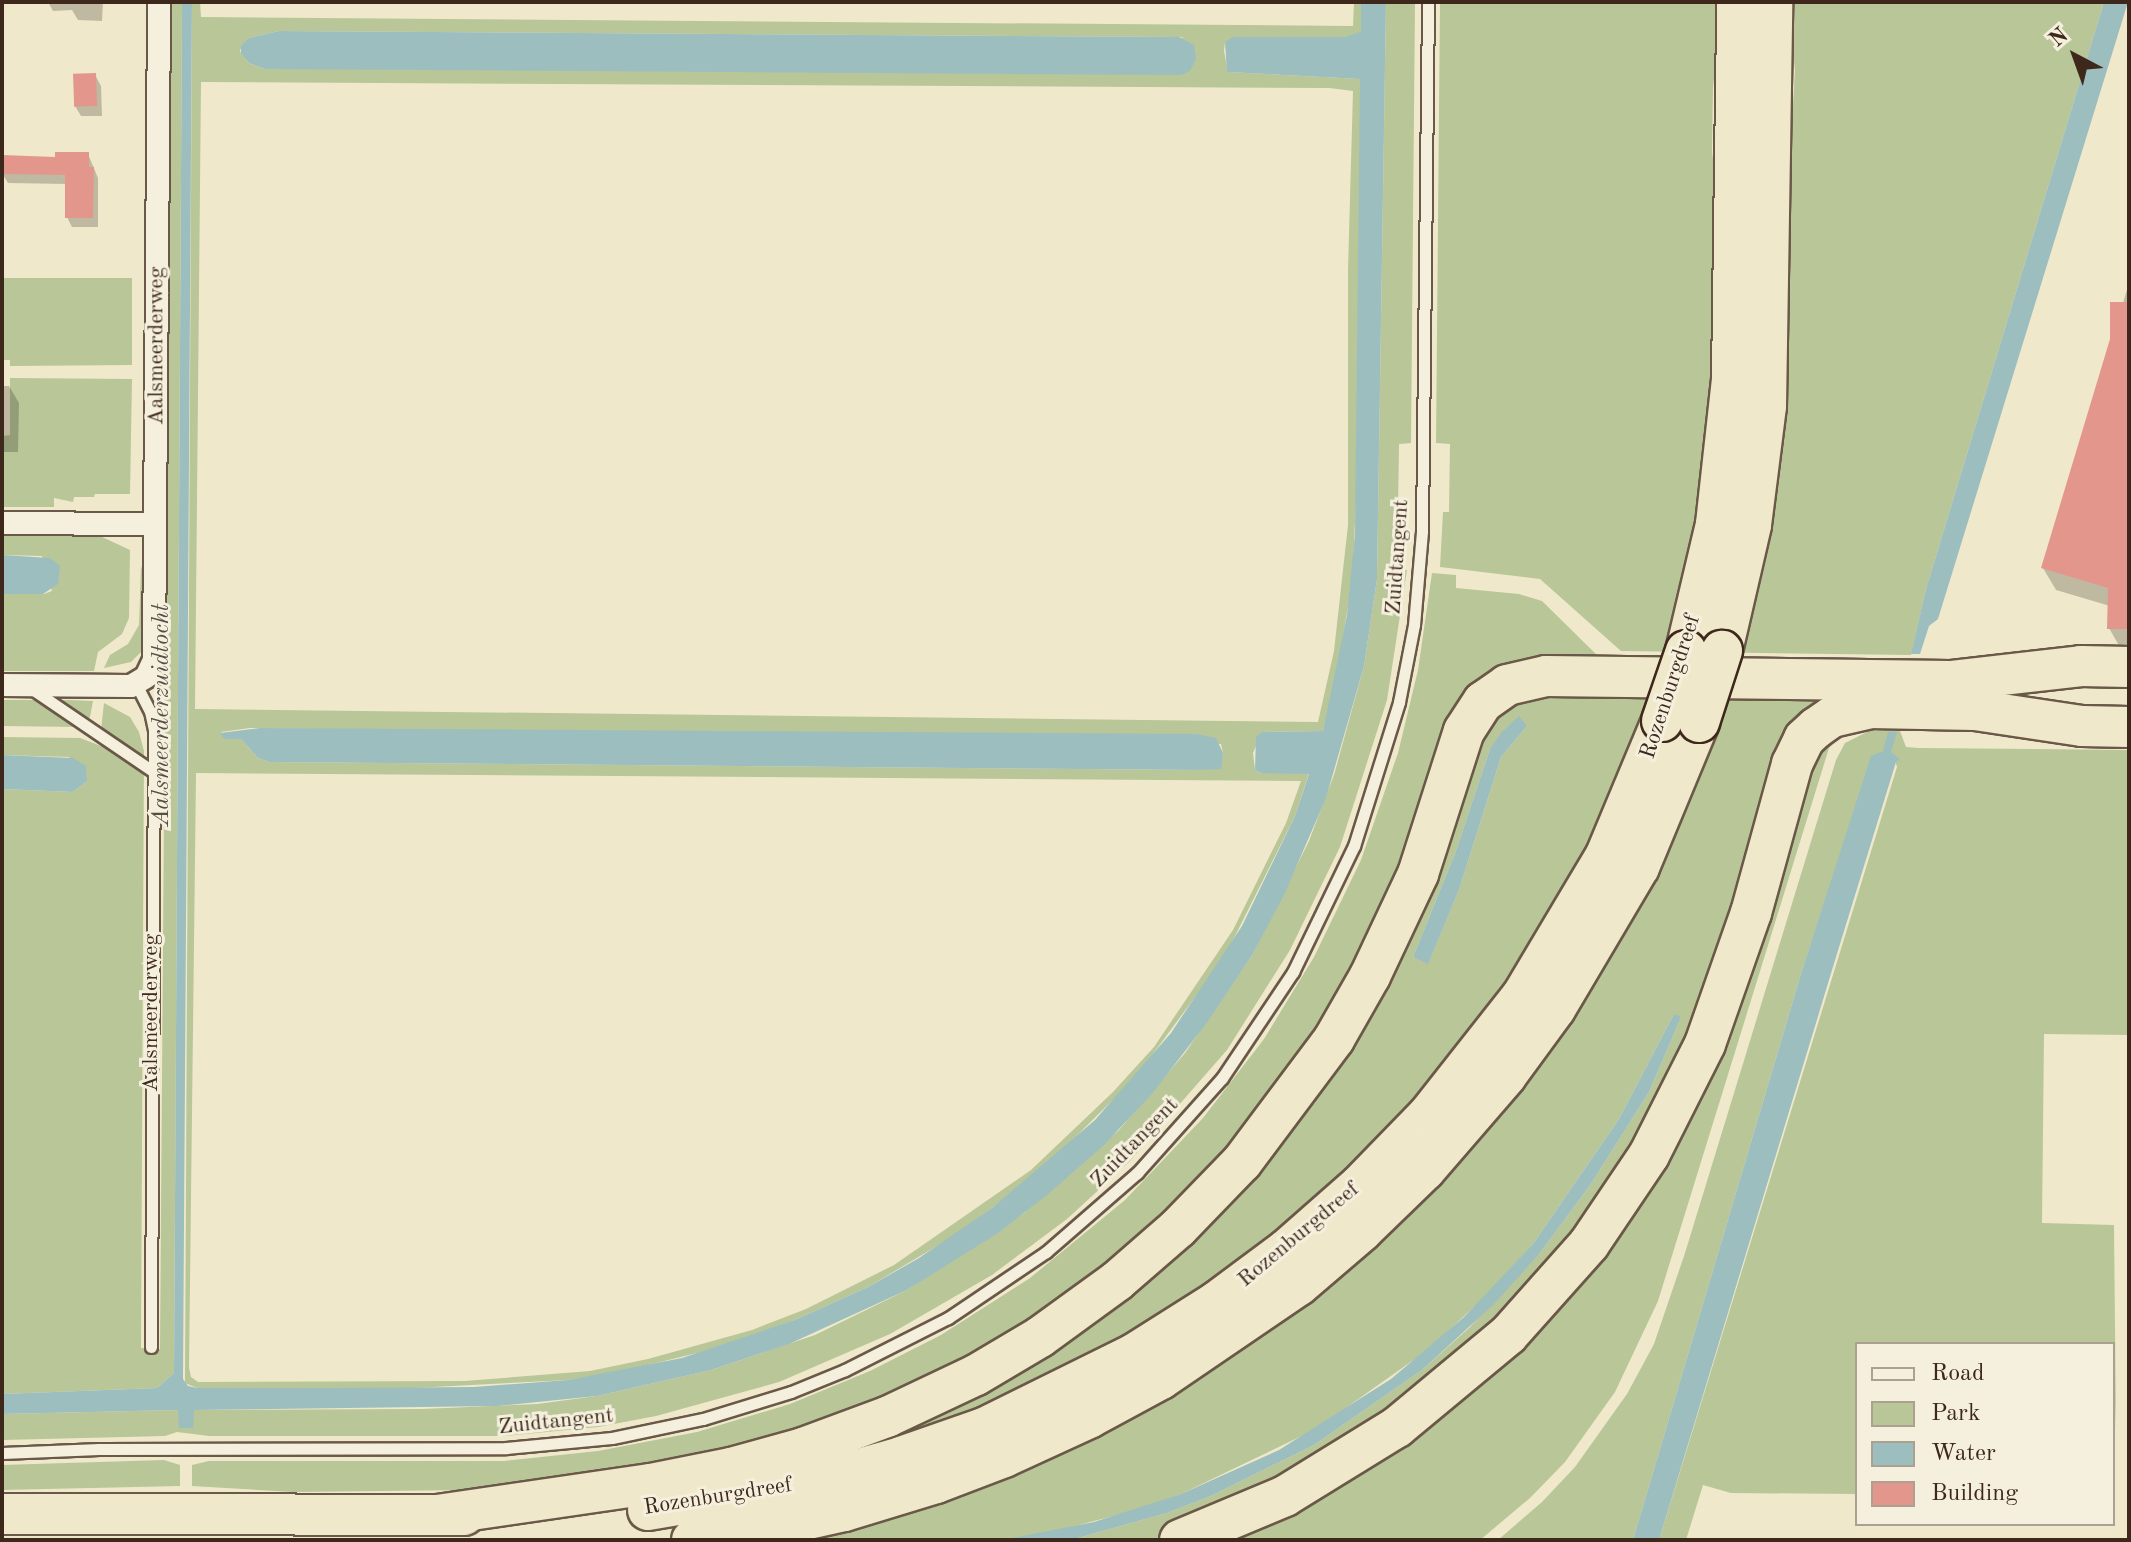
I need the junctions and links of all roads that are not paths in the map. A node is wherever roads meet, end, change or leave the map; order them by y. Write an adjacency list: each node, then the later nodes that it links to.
1 (159, 2): 6 (street, Aalsmeerderweg)
2 (1428, 2): 16 (lane, Zuidtangent)
3 (1737, 2): 7 (highway, Rozenburgdreef)
4 (1772, 2): 7 (highway, Rozenburgdreef)
5 (2, 523): 6 (street)
6 (155, 524): 9 (street, Aalsmeerderweg)
7 (1704, 651): 12 (highway, Rozenburgdreef, bridge)
8 (2129, 667): 18 (highway)
9 (136, 684): 11 (street); 14 (lane, Aalsmeerderweg)
10 (2, 685): 11 (street)
11 (27, 686): 14 (lane)
12 (1681, 721): 18 (highway, Rozenburgdreef); 19 (highway, Rozenburgdreef)
13 (2129, 727): 20 (highway)
14 (154, 772): 15 (lane, Aalsmeerderweg)
15 (151, 1347)
16 (2, 1453)
17 (2, 1514): 18 (highway, Rozenburgdreef)
18 (437, 1515)
19 (692, 1540)
20 (1180, 1540)

